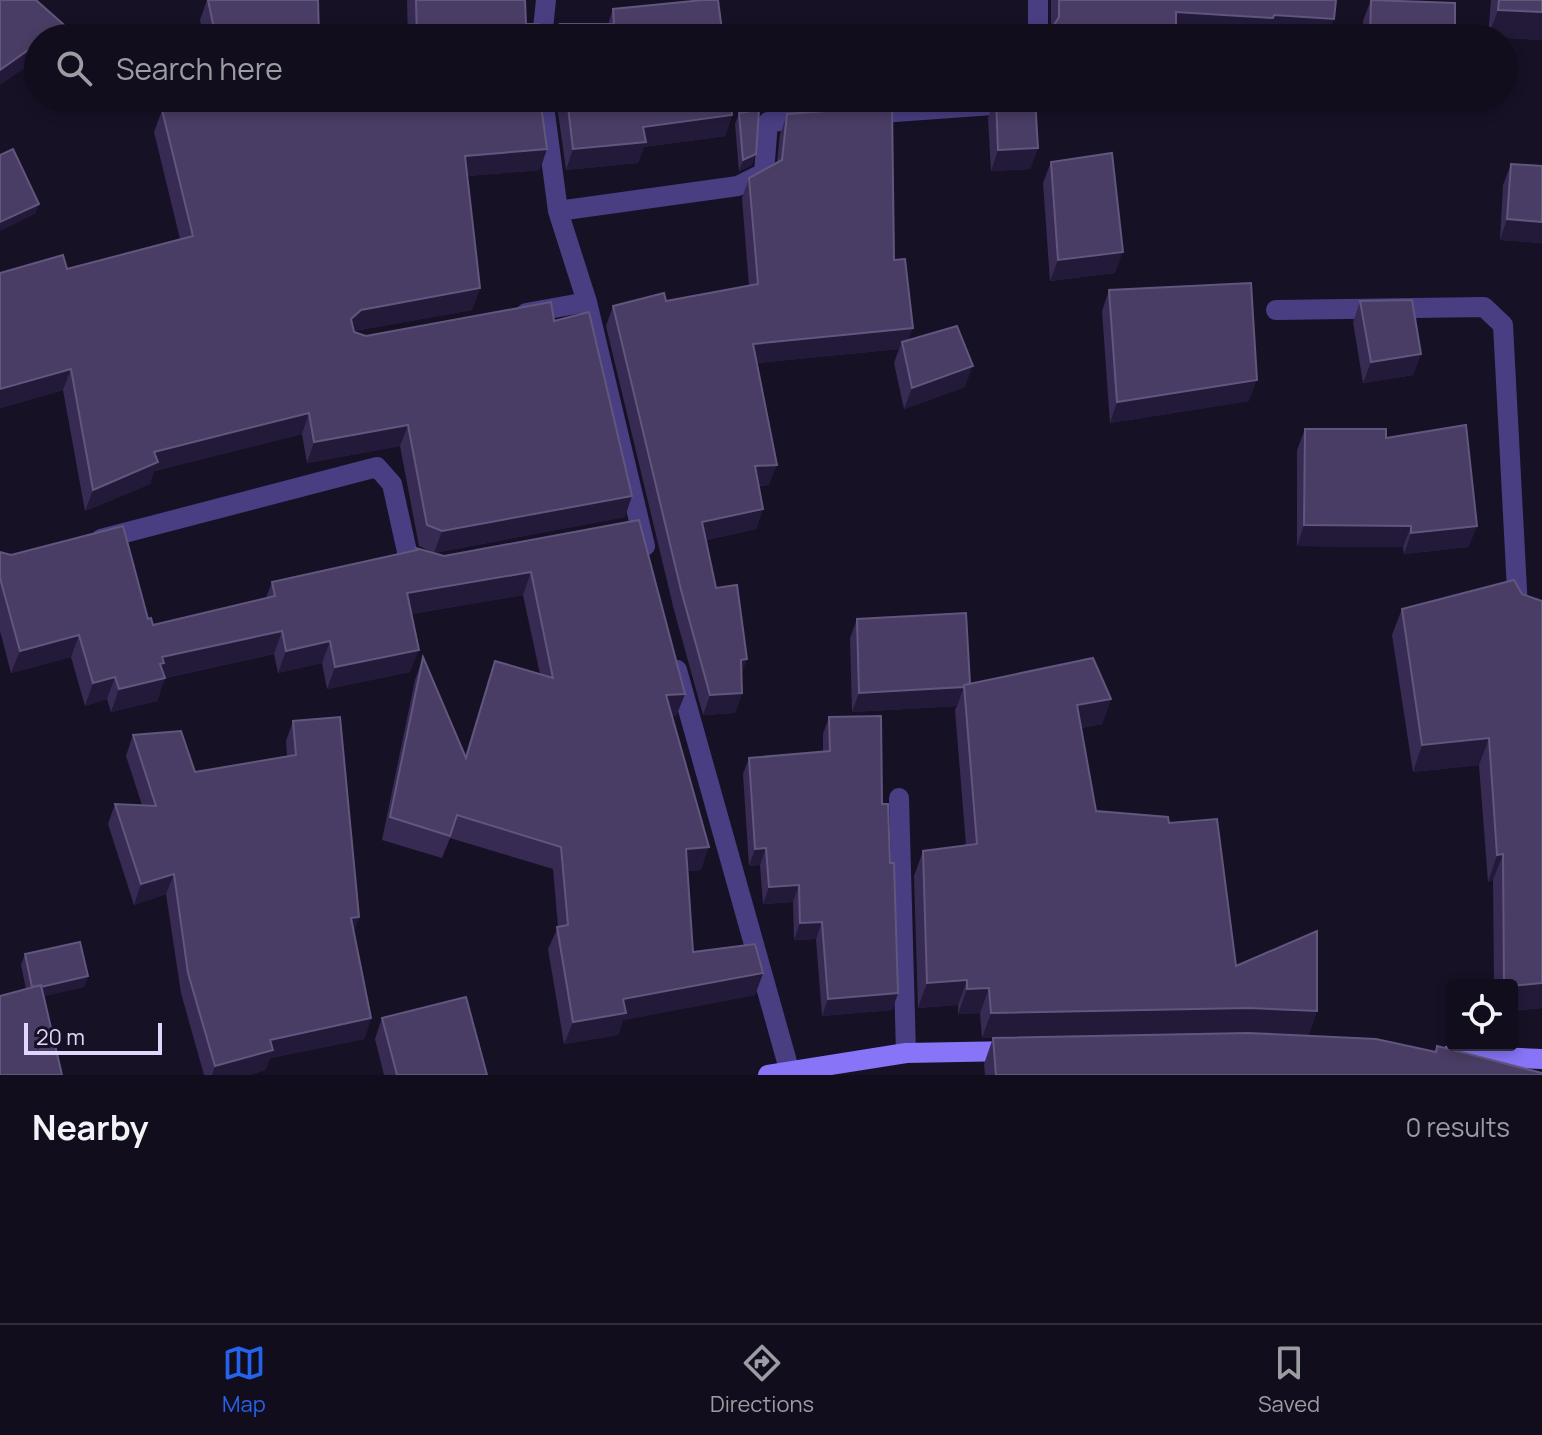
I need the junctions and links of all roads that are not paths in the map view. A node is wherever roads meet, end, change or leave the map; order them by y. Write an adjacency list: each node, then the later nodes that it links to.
1 (546, 0): 3 (street)
2 (1038, 0): 4 (street)
3 (543, 24)
4 (1038, 24)
5 (545, 112): 7 (street)
6 (904, 112): 7 (street)
7 (558, 211): 8 (street)
8 (587, 302): 10 (street); 13 (street)
9 (1276, 310): 14 (street)
10 (510, 316)
11 (75, 545): 12 (street)
12 (447, 563)
13 (651, 570)
14 (1542, 618)
15 (670, 643): 21 (street)
16 (899, 798): 18 (street)
17 (1033, 1050): 18 (street)
18 (906, 1053): 21 (street)
19 (1430, 1054): 20 (street)
20 (1542, 1059)
21 (789, 1069): 22 (street)
22 (768, 1075)

